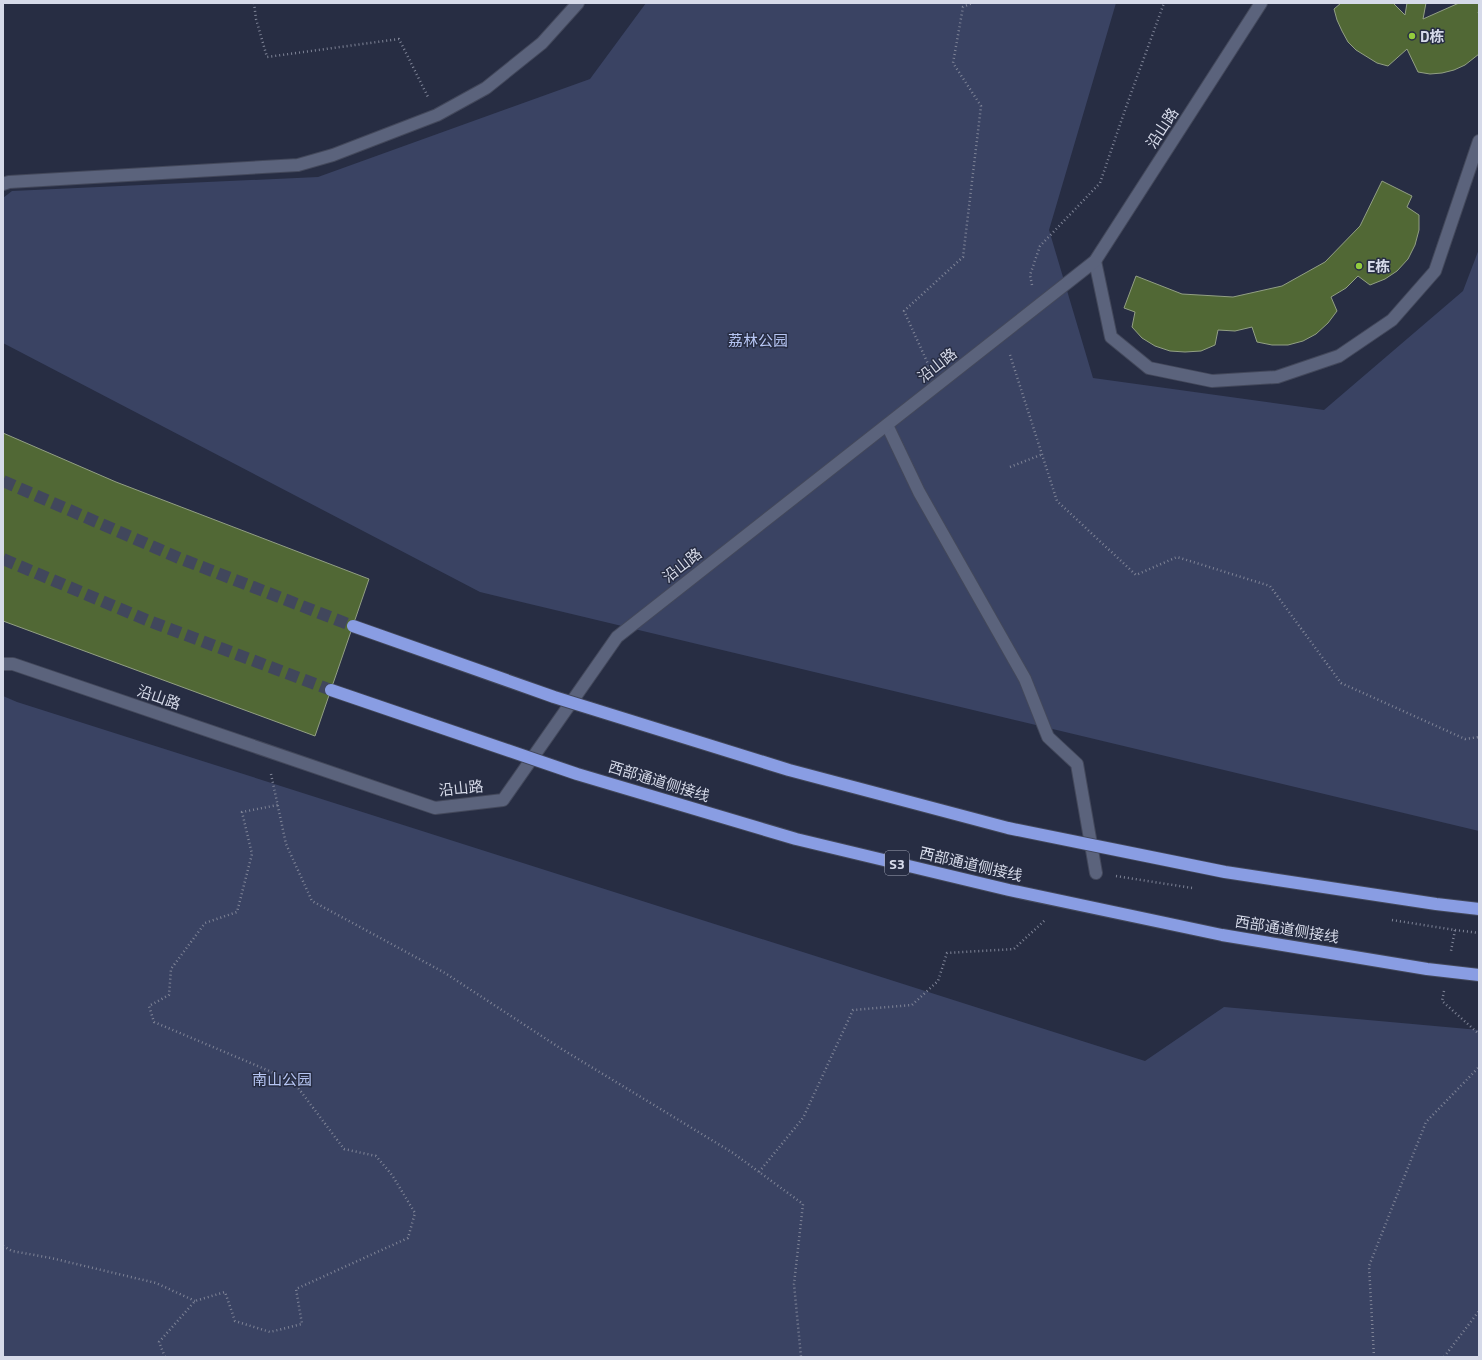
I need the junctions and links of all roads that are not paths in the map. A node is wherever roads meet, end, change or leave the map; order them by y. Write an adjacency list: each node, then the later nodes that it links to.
1 (578, 3): 4 (street)
2 (1261, 3): 5 (street, 沿山路)
3 (1479, 141): 5 (street)
4 (3, 184)
5 (1095, 261): 6 (street, 沿山路)
6 (887, 425): 8 (street, 沿山路); 10 (street)
7 (353, 626): 11 (highway, bridge)
8 (3, 664)
9 (331, 690): 12 (highway, 西部通道侧接线 / S3, bridge)
10 (1096, 873)
11 (1479, 909)
12 (1479, 975)

